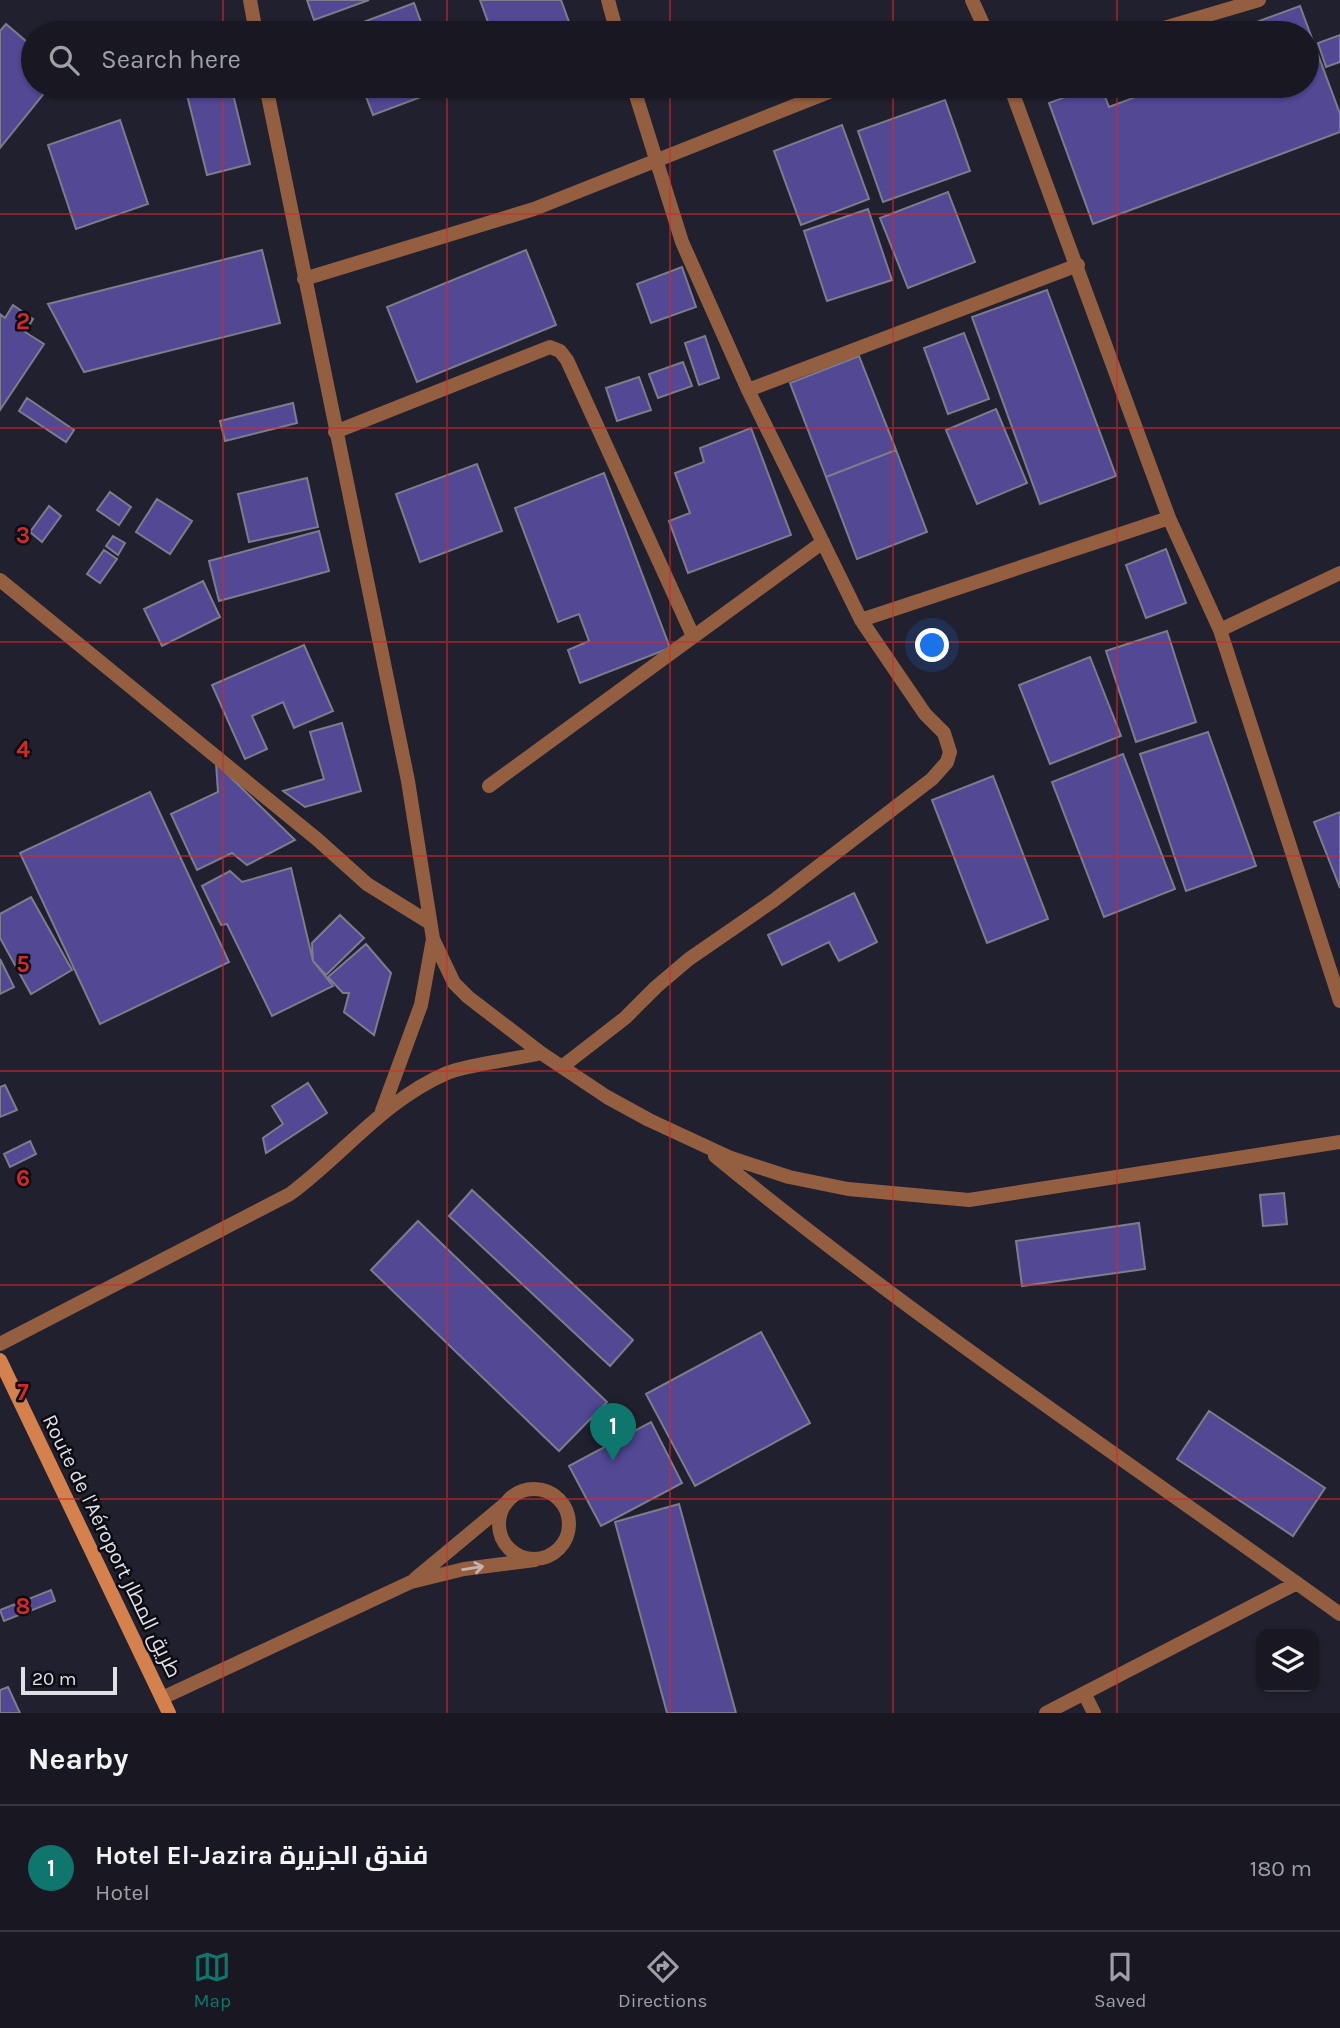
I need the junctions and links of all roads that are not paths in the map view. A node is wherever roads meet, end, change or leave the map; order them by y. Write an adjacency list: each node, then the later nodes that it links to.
1 (250, 0): 5 (street)
2 (608, 0): 6 (street)
3 (972, 0): 7 (street)
4 (1259, 0): 8 (street)
5 (254, 21)
6 (614, 21)
7 (979, 21)
8 (1188, 21)
9 (268, 98): 15 (street)
10 (637, 98): 13 (street)
11 (814, 98): 13 (street)
12 (1014, 98): 14 (street)
13 (657, 160): 15 (street); 16 (street)
14 (1077, 265): 16 (street); 18 (street)
15 (304, 279): 17 (street)
16 (748, 390): 19 (street)
17 (335, 432): 24 (street); 26 (street)
18 (1168, 518): 22 (street); 23 (street)
19 (822, 542): 22 (street); 24 (street)
20 (1340, 573): 23 (street)
21 (0, 580): 26 (street)
22 (861, 620): 30 (street)
23 (1220, 630): 28 (street)
24 (693, 636): 25 (street)
25 (489, 786)
26 (430, 923): 27 (street)
27 (433, 939): 29 (street); 31 (street)
28 (1340, 1001)
29 (541, 1053): 30 (street); 31 (street)
30 (563, 1066): 32 (street)
31 (382, 1111): 34 (street)
32 (695, 1140): 33 (street); 39 (street)
33 (1340, 1142)
34 (0, 1344)
35 (0, 1360): 42 (street, Route de l'Aéroport طريق المطار)
36 (504, 1505): 37 (street); 37 (street); 38 (street)
37 (535, 1560): 38 (street, one-way to 37)
38 (411, 1582): 42 (street)
39 (1297, 1583): 40 (street); 41 (street)
40 (1340, 1614)
41 (1085, 1695): 44 (street); 45 (street)
42 (162, 1698): 43 (street, Route de l'Aéroport طريق المطار)
43 (169, 1713)
44 (1046, 1713)
45 (1094, 1713)

